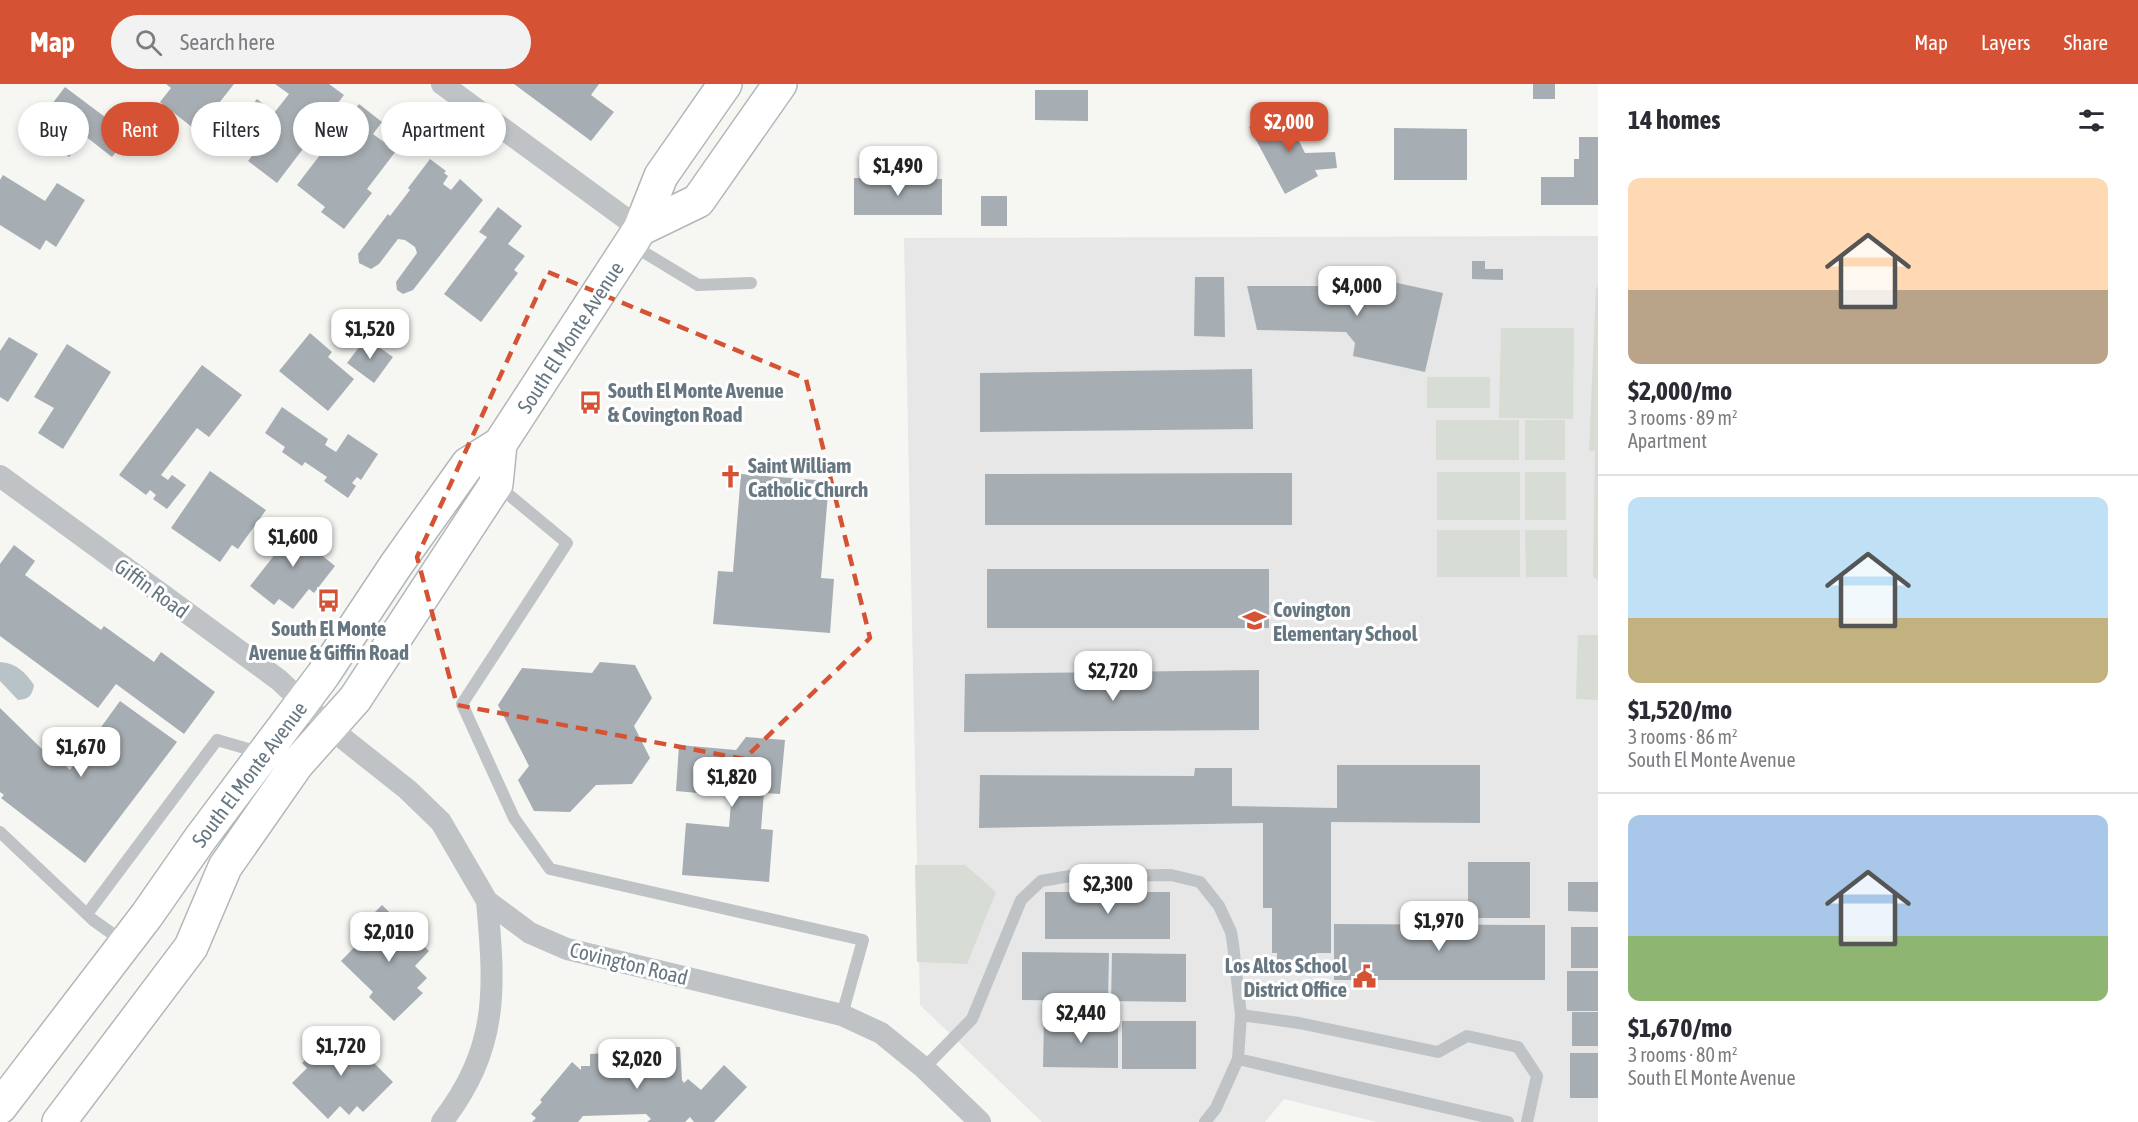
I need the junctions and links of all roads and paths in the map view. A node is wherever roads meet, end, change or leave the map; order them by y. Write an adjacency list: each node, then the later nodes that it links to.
1 (442, 84): 4 (street)
2 (725, 84): 4 (main road, South El Monte Avenue)
3 (780, 84): 4 (main road)
4 (635, 236): 5 (lane); 6 (main road, South El Monte Avenue)
5 (751, 283)
6 (482, 474): 8 (main road, South El Monte Avenue); 9 (main road, South El Monte Avenue); 15 (lane)
7 (0, 476): 8 (street, Giffin Road)
8 (302, 703): 9 (street, Giffin Road); 10 (main road, South El Monte Avenue)
9 (330, 728): 12 (street, Covington Road); 20 (main road, South El Monte Avenue)
10 (263, 753): 13 (lane); 14 (main road, South El Monte Avenue)
11 (0, 832): 13 (lane)
12 (487, 901): 15 (street, Covington Road); 21 (street)
13 (87, 914): 14 (lane)
14 (126, 943): 19 (main road, South El Monte Avenue)
15 (842, 1015): 18 (street, Covington Road)
16 (1241, 1016): 17 (lane); 18 (lane); 25 (lane)
17 (1238, 1059): 23 (lane); 24 (lane)
18 (924, 1068): 22 (street, Covington Road)
19 (0, 1107)
20 (59, 1122)
21 (442, 1122)
22 (980, 1122)
23 (1205, 1122)
24 (1508, 1122)
25 (1527, 1122)

